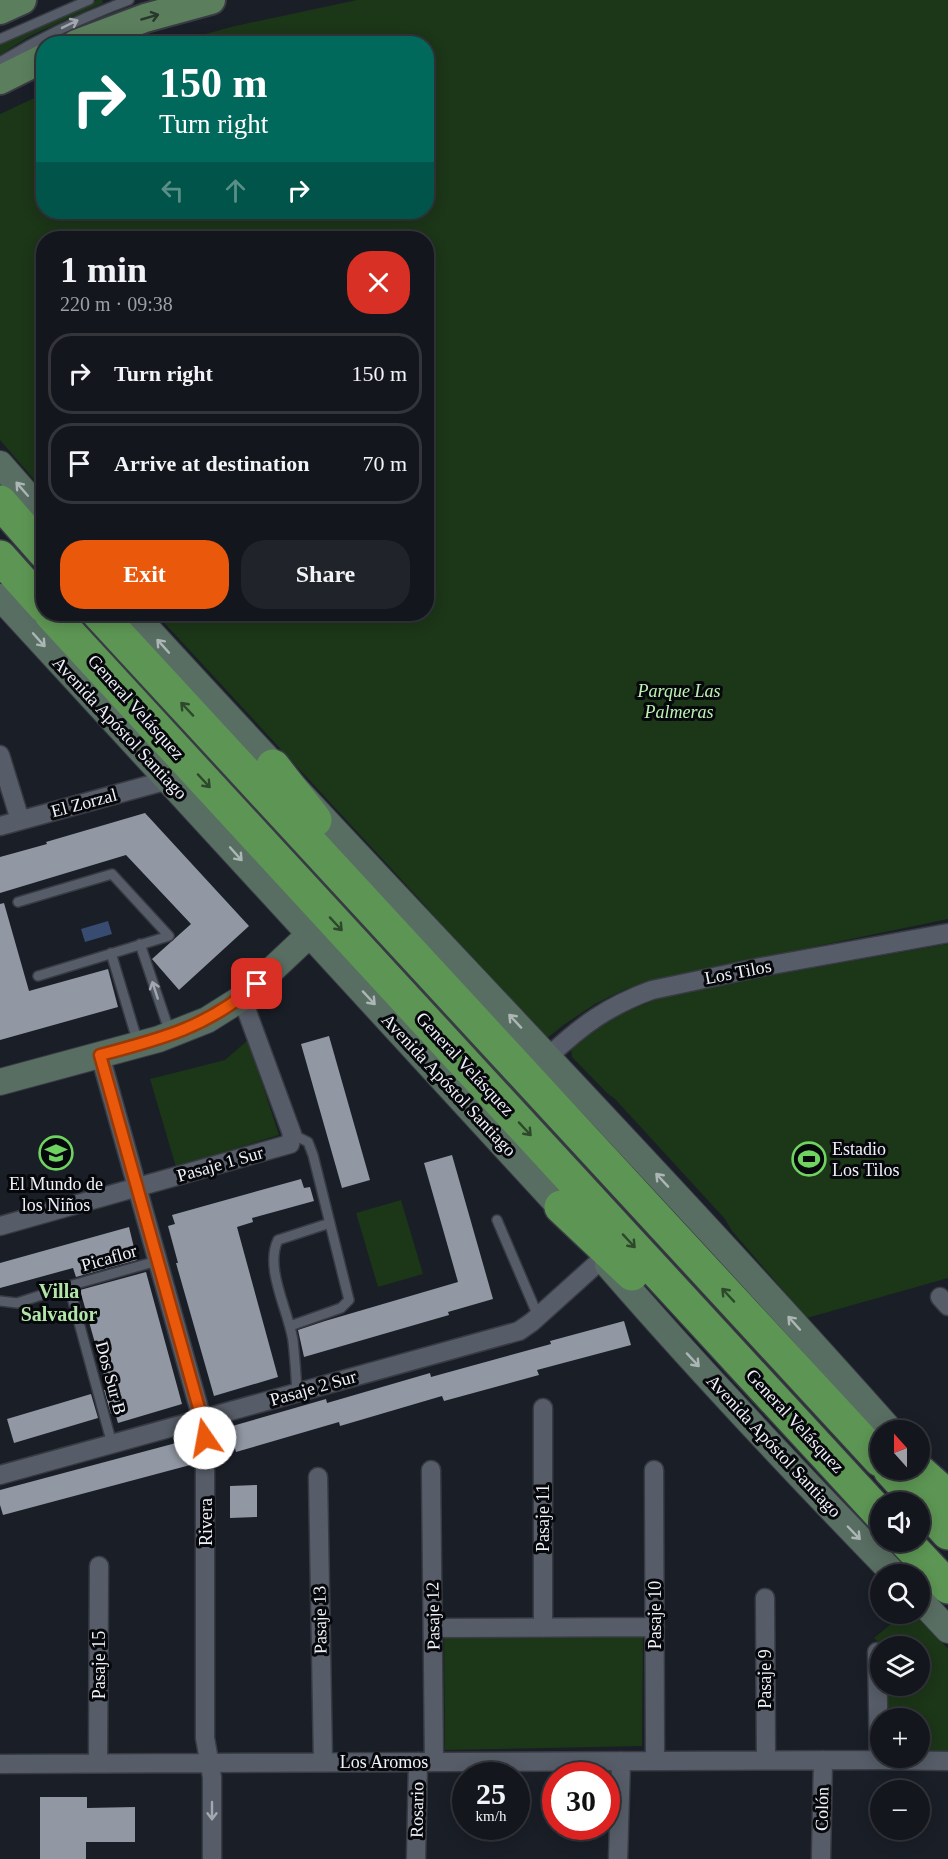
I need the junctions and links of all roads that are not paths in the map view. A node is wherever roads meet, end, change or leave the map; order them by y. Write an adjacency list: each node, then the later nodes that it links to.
1 (89, 0): 6 (lane)
2 (129, 0): 4 (lane, one-way to 2)
3 (211, 0): 5 (main road, one-way to 3)
4 (47, 36)
5 (92, 36)
6 (0, 39)
7 (36, 42): 8 (lane, one-way to 7)
8 (0, 62)
9 (36, 62): 10 (main road)
10 (0, 80)
11 (0, 464): 13 (main road, one-way to 11)
12 (0, 502): 14 (highway)
13 (36, 505)
14 (36, 543)
15 (0, 557): 17 (highway)
16 (0, 597): 23 (main road, Avenida Apóstol Santiago, one-way to 23)
17 (36, 597)
18 (57, 621): 56 (highway, General Velásquez, one-way to 56)
19 (105, 621): 33 (highway, General Velásquez, one-way to 19)
20 (140, 621): 22 (main road, one-way to 20)
21 (0, 754): 24 (street)
22 (273, 766): 33 (highway); 37 (main road, one-way to 22)
23 (168, 780): 24 (street, El Zorzal); 28 (main road, Avenida Apóstol Santiago, one-way to 28)
24 (20, 820): 25 (street, El Zorzal)
25 (0, 826)
26 (18, 902): 29 (lane)
27 (948, 933): 37 (street, Los Tilos)
28 (310, 934): 32 (main road); 41 (main road, Avenida Apóstol Santiago, one-way to 41)
29 (140, 945): 30 (lane); 34 (lane, one-way to 29)
30 (111, 953): 31 (lane); 35 (lane)
31 (38, 976)
32 (242, 998): 34 (main road); 39 (street)
33 (468, 1015): 51 (highway, General Velásquez, one-way to 33)
34 (171, 1035): 35 (main road)
35 (139, 1045): 36 (main road)
36 (100, 1055): 38 (main road); 40 (street, Rivera)
37 (548, 1057): 55 (main road, one-way to 37)
38 (0, 1082)
39 (292, 1134): 40 (street, Pasaje 1 Sur); 43 (lane)
40 (137, 1188): 44 (street, Pasaje 1 Sur); 46 (street, Rivera)
41 (561, 1207): 45 (main road, Avenida Apóstol Santiago); 56 (highway)
42 (497, 1221): 49 (lane)
43 (330, 1223): 50 (lane); 50 (lane)
44 (0, 1226)
45 (603, 1258): 49 (street, Pasaje 2 Sur); 71 (main road, Avenida Apóstol Santiago, one-way to 71)
46 (157, 1261): 47 (lane, Picaflor); 54 (street, Rivera)
47 (69, 1286): 48 (lane, Picaflor); 58 (lane, Dos Sur B)
48 (0, 1301)
49 (538, 1316): 52 (street, Pasaje 2 Sur)
50 (290, 1326): 52 (lane)
51 (782, 1354): 57 (highway); 59 (highway, General Velásquez)
52 (297, 1393): 54 (street, Pasaje 2 Sur)
53 (543, 1408): 78 (street, Pasaje 11)
54 (202, 1419): 58 (street, Pasaje 2 Sur); 87 (street, Rivera)
55 (881, 1420)
56 (800, 1426): 68 (highway, General Velásquez)
57 (870, 1429)
58 (112, 1444): 62 (street, Pasaje 2 Sur)
59 (870, 1449)
60 (431, 1470): 77 (street, Pasaje 12)
61 (654, 1470): 76 (street, Pasaje 10)
62 (0, 1475)
63 (930, 1475): 67 (main road)
64 (318, 1477): 88 (street, Pasaje 13)
65 (899, 1480): 69 (highway)
66 (930, 1480): 67 (highway)
67 (948, 1496)
68 (870, 1503)
69 (948, 1533)
70 (915, 1552): 73 (highway)
71 (884, 1564)
72 (99, 1566): 90 (street, Pasaje 15)
73 (948, 1587)
74 (765, 1598): 80 (street, Pasaje 9)
75 (930, 1611): 79 (main road)
76 (655, 1627): 78 (street); 84 (street, Pasaje 10)
77 (433, 1628): 78 (street); 89 (street, Pasaje 12)
78 (543, 1628)
79 (948, 1630)
80 (766, 1760): 81 (street, Los Aromos); 84 (street, Los Aromos)
81 (823, 1760): 82 (street, Los Aromos); 95 (street, Colón)
82 (870, 1760)
83 (621, 1761): 84 (street, Los Aromos); 89 (street, Los Aromos); 94 (street)
84 (655, 1761)
85 (930, 1761): 86 (street, Los Aromos)
86 (948, 1761)
87 (209, 1762): 88 (street, Los Aromos); 90 (street, Los Aromos); 92 (street, Rivera, one-way to 92)
88 (323, 1762): 89 (street, Los Aromos)
89 (426, 1762): 93 (street, Rosario)
90 (98, 1763): 91 (street, Los Aromos)
91 (0, 1764)
92 (212, 1859)
93 (416, 1859)
94 (618, 1859)
95 (821, 1859)

